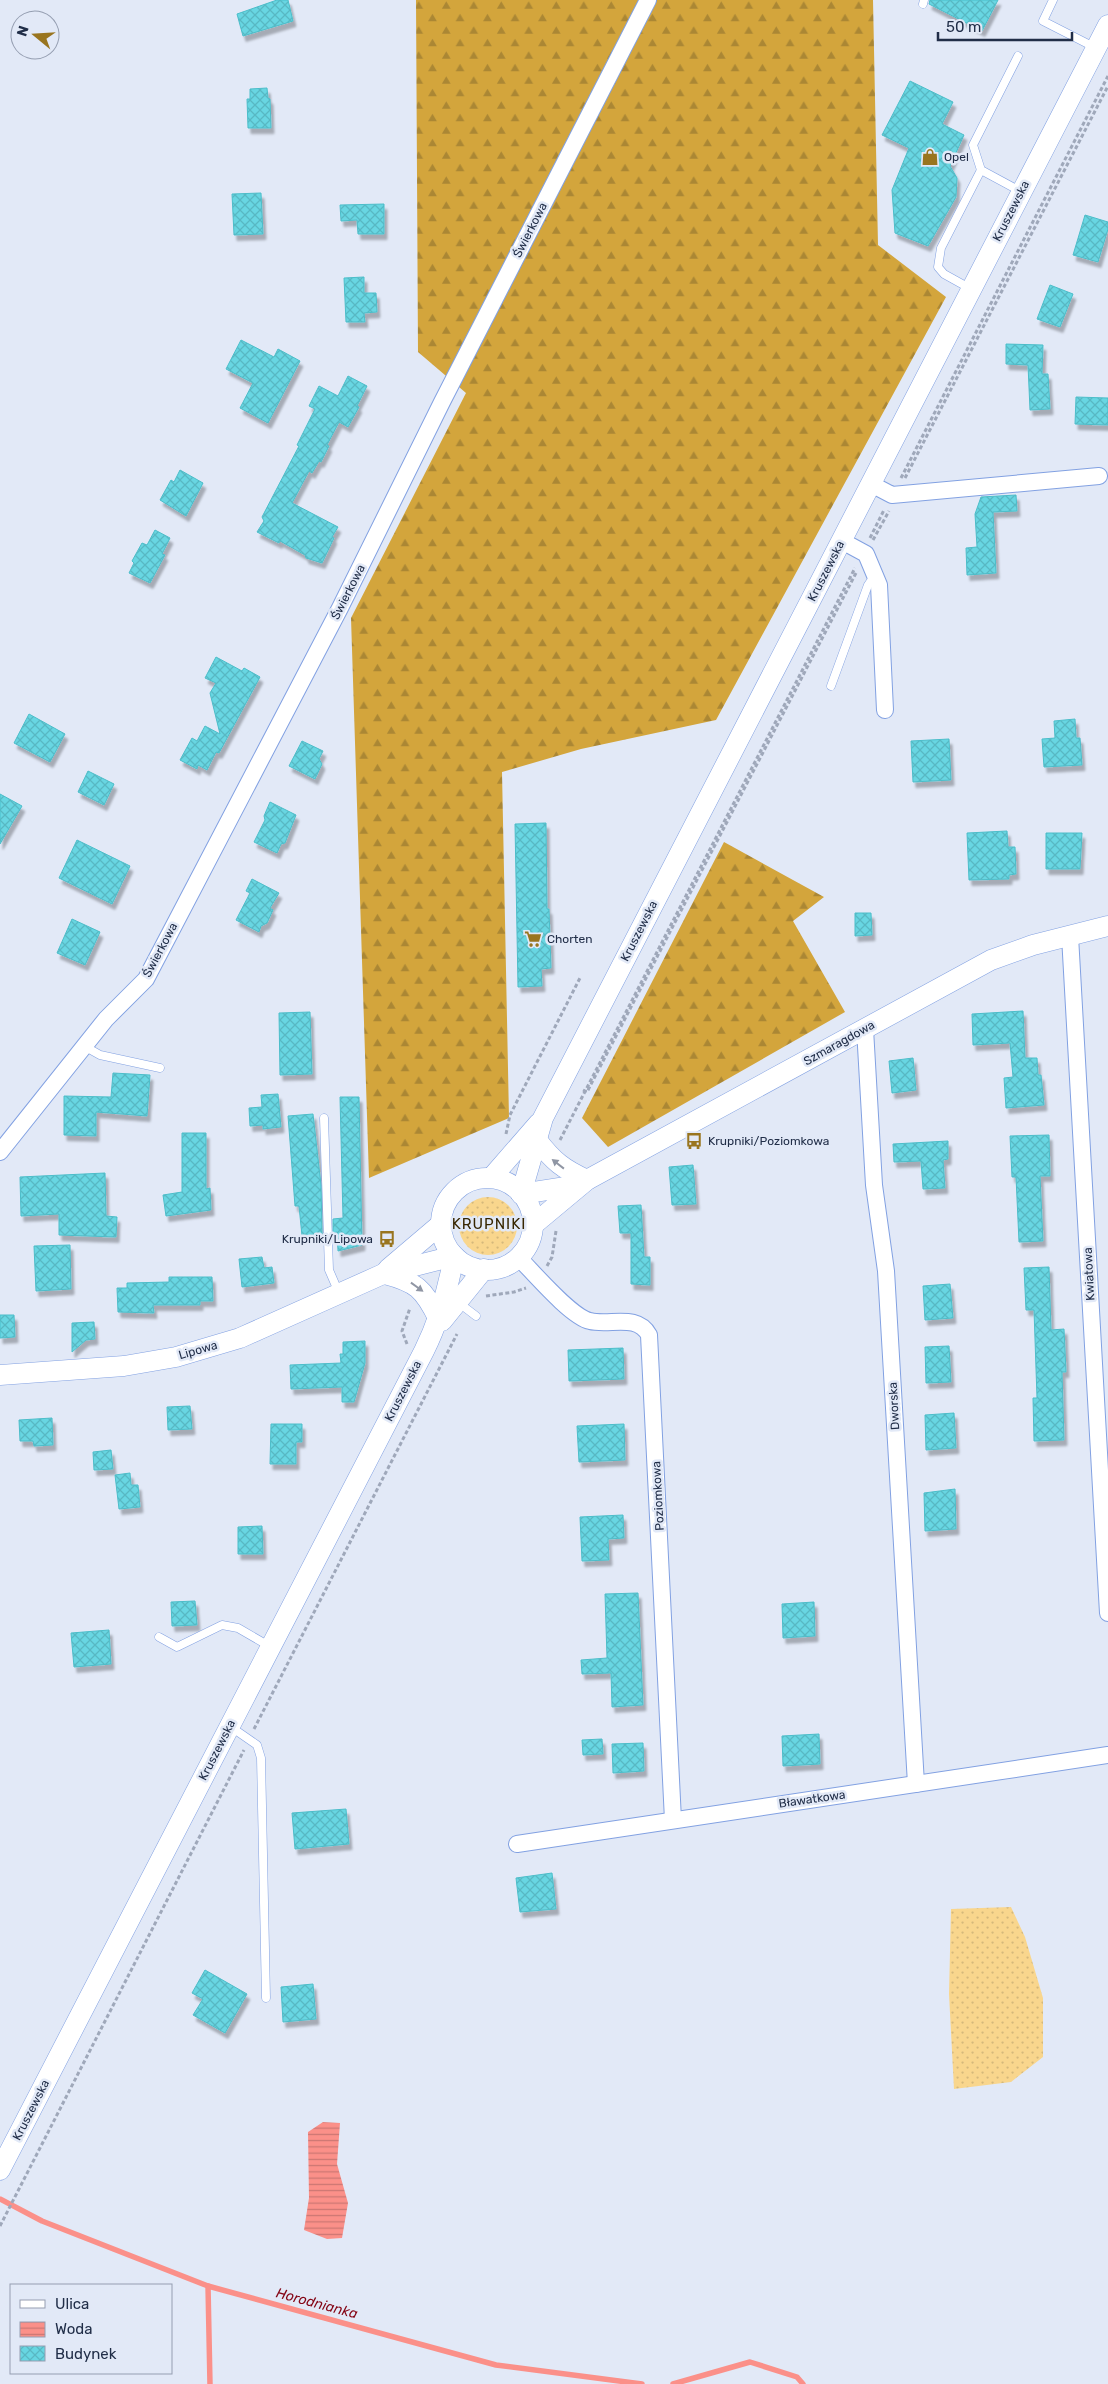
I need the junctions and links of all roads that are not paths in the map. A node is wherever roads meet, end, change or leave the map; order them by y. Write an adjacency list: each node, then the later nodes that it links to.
1 (648, 0): 18 (street, Świerkowa)
2 (1054, 0): 4 (lane)
3 (1108, 25): 4 (street, Kruszewska)
4 (1096, 48): 7 (street, Kruszewska)
5 (1018, 56): 6 (lane)
6 (981, 170): 7 (lane); 8 (lane)
7 (1021, 192): 8 (street, Kruszewska)
8 (971, 289): 10 (street, Kruszewska)
9 (1099, 476): 10 (street)
10 (872, 484): 11 (street, Kruszewska)
11 (842, 541): 12 (street); 21 (street, Kruszewska)
12 (875, 575): 13 (lane); 14 (street)
13 (831, 686)
14 (885, 710)
15 (1108, 926): 16 (street, Szmaragdowa)
16 (1070, 936): 17 (street, Szmaragdowa); 38 (street, Kwiatowa)
17 (865, 1029): 25 (street, Szmaragdowa); 43 (street, Dworska)
18 (84, 1046): 19 (lane); 23 (street, Świerkowa)
19 (160, 1068)
20 (324, 1118): 33 (lane)
21 (543, 1118): 22 (street, Kruszewska); 24 (street, Kruszewska)
22 (537, 1140): 25 (street, one-way to 22); 26 (street, Kruszewska)
23 (0, 1152)
24 (492, 1177): 26 (street); 27 (street)
25 (583, 1183): 26 (street, Szmaragdowa); 28 (street, Szmaragdowa)
26 (521, 1194): 28 (street)
27 (441, 1224): 29 (street); 32 (street, Lipowa)
28 (533, 1225): 30 (street)
29 (454, 1256): 31 (street); 32 (street, Lipowa); 36 (street, Kruszewska)
30 (518, 1257): 31 (street); 44 (street, Poziomkowa)
31 (484, 1269): 34 (street, Kruszewska)
32 (383, 1274): 33 (street, Lipowa); 36 (street, one-way to 36)
33 (340, 1294): 37 (street, Lipowa)
34 (457, 1302): 35 (lane); 36 (street, Kruszewska)
35 (476, 1316)
36 (436, 1324): 40 (street, Kruszewska)
37 (0, 1375)
38 (1108, 1613)
39 (159, 1637): 40 (lane)
40 (271, 1647): 41 (street, Kruszewska)
41 (230, 1726): 46 (lane); 47 (street, Kruszewska)
42 (1108, 1755): 43 (street, Bławatkowa)
43 (916, 1784): 44 (street, Bławatkowa)
44 (673, 1820): 45 (street, Bławatkowa)
45 (517, 1844)
46 (266, 1998)
47 (0, 2170)

